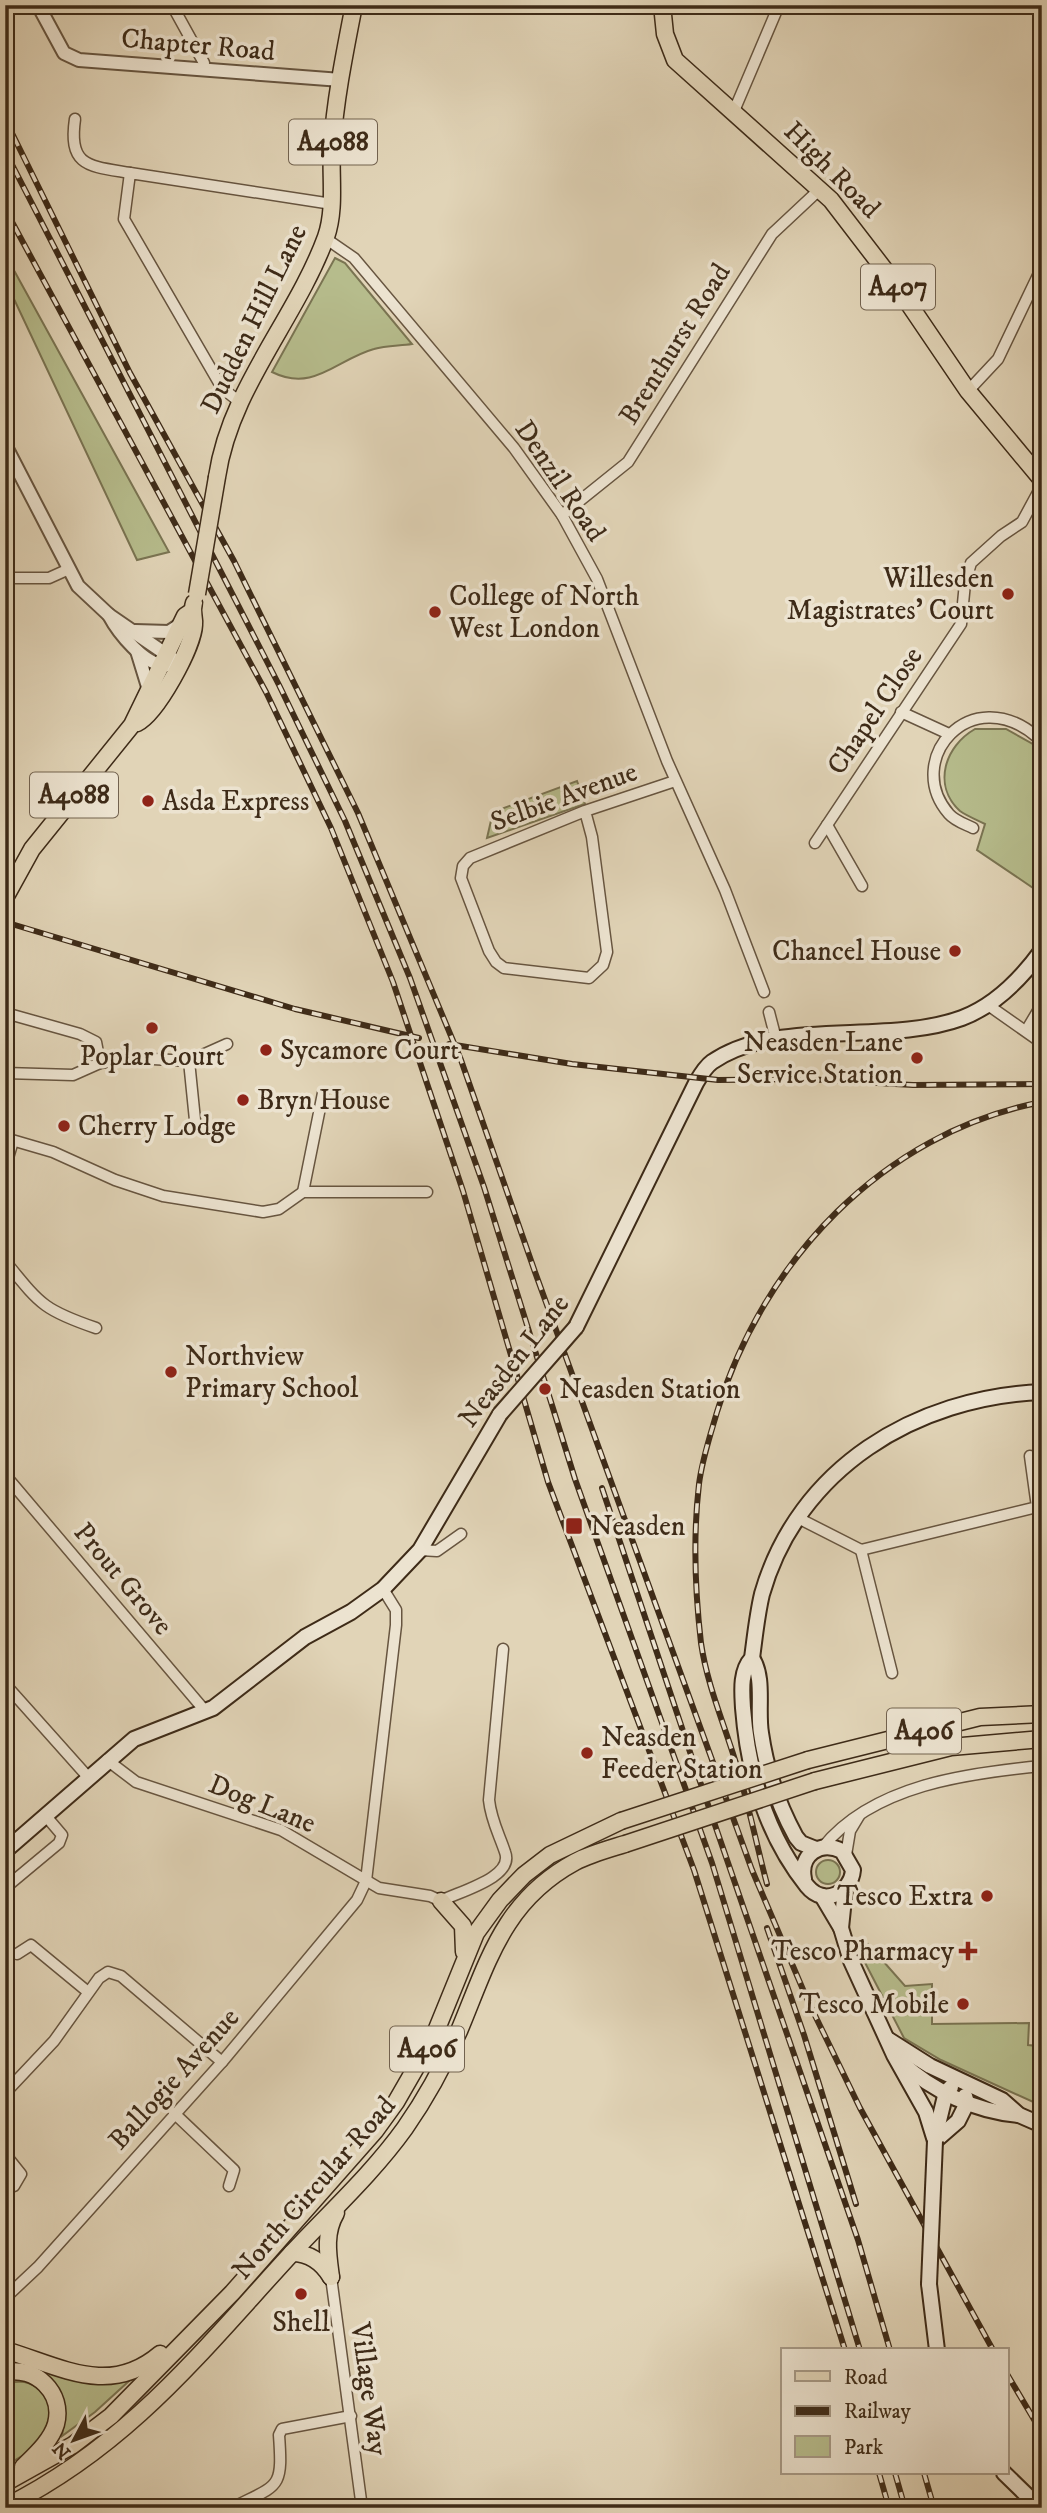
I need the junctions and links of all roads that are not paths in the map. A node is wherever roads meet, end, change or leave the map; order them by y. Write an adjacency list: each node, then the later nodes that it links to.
1 (38, 5): 6 (street, Chapter Road)
2 (172, 5): 6 (street)
3 (354, 5): 7 (main road, Dudden Hill Lane / A4088)
4 (662, 5): 8 (main road, High Road / A407)
5 (779, 5): 8 (street)
6 (203, 70): 7 (street, Chapter Road)
7 (341, 80): 12 (main road, Dudden Hill Lane / A4088)
8 (734, 111): 11 (main road, High Road / A407)
9 (75, 119): 10 (street)
10 (130, 173): 12 (street); 16 (street)
11 (819, 190): 15 (main road, High Road / A407); 19 (street, Brenthurst Road)
12 (331, 204): 13 (main road, Dudden Hill Lane / A4088)
13 (325, 238): 16 (main road, Dudden Hill Lane / A4088); 19 (street, Denzil Road)
14 (1042, 267): 15 (street)
15 (968, 391): 18 (main road, High Road / A407)
16 (241, 403): 23 (main road, Dudden Hill Lane / A4088, bridge)
17 (5, 445): 20 (street)
18 (1042, 483): 28 (street, Chapel Close)
19 (562, 515): 32 (street, Denzil Road)
20 (69, 569): 21 (street); 22 (street)
21 (5, 578)
22 (109, 615): 24 (street); 25 (street)
23 (186, 618): 24 (street); 26 (main road, Dudden Hill Lane / A4088)
24 (135, 632): 26 (street)
25 (137, 651): 26 (street); 27 (street)
26 (168, 661): 27 (main road, Dudden Hill Lane / A4088); 29 (main road, Dudden Hill Lane / A4088)
27 (149, 690): 29 (main road, Dudden Hill Lane / A4088)
28 (901, 712): 30 (street); 34 (street, Chapel Close)
29 (132, 725): 38 (main road, Dudden Hill Lane / A4088)
30 (949, 734): 31 (street); 35 (street)
31 (1037, 737)
32 (675, 781): 33 (street, Selbie Avenue); 40 (street, Denzil Road)
33 (585, 811): 33 (street, Selbie Avenue)
34 (827, 825): 36 (street, Chapel Close); 37 (street)
35 (973, 828)
36 (815, 843)
37 (862, 886)
38 (5, 898)
39 (1042, 950): 41 (main road, Neasden Lane)
40 (764, 992)
41 (988, 1004): 45 (street); 46 (main road, Neasden Lane)
42 (1042, 1004): 45 (street)
43 (769, 1012): 46 (street)
44 (9, 1014): 50 (street)
45 (1026, 1031): 47 (street)
46 (776, 1039): 66 (main road, Neasden Lane, bridge)
47 (1042, 1043)
48 (228, 1044): 49 (street)
49 (189, 1061): 50 (street); 53 (street)
50 (100, 1063): 51 (street)
51 (5, 1073)
52 (323, 1093): 56 (street)
53 (195, 1120)
54 (9, 1140): 55 (street); 56 (street)
55 (5, 1168)
56 (303, 1192): 57 (street)
57 (427, 1192)
58 (5, 1261): 59 (street)
59 (96, 1328)
60 (1042, 1392): 64 (main road)
61 (1030, 1456): 63 (street)
62 (5, 1475): 73 (street, Prout Grove)
63 (1040, 1512): 67 (street)
64 (798, 1518): 67 (street); 70 (main road)
65 (461, 1534): 66 (street)
66 (420, 1550): 68 (main road, Neasden Lane)
67 (861, 1550): 71 (street)
68 (383, 1589): 73 (main road, Neasden Lane); 85 (street)
69 (503, 1649): 89 (street)
70 (752, 1658): 81 (main road); 84 (main road)
71 (892, 1673)
72 (5, 1684): 78 (street)
73 (206, 1712): 76 (main road, Neasden Lane)
74 (1042, 1714): 92 (main road, North Circular Road / A406, bridge)
75 (1042, 1739): 108 (main road, North Circular Road / A406, bridge)
76 (107, 1760): 78 (main road, Neasden Lane); 85 (street, Dog Lane)
77 (1042, 1766): 79 (street)
78 (88, 1777): 80 (main road, Neasden Lane)
79 (861, 1813): 81 (street); 83 (street)
80 (45, 1815): 82 (main road, Neasden Lane); 86 (street)
81 (820, 1848): 83 (main road); 84 (main road)
82 (5, 1851)
83 (846, 1855): 87 (main road)
84 (804, 1879): 88 (main road)
85 (366, 1881): 89 (street, Dog Lane); 96 (street, Ballogie Avenue)
86 (5, 1888)
87 (845, 1889): 88 (main road); 90 (main road)
88 (821, 1896): 90 (main road)
89 (441, 1901): 92 (main road)
90 (841, 1928): 94 (main road)
91 (17, 1954): 93 (street)
92 (464, 1958): 111 (main road, North Circular Road / A406)
93 (88, 1992): 96 (street); 99 (street)
94 (889, 2040): 95 (main road); 97 (main road)
95 (894, 2055): 98 (main road); 104 (main road)
96 (222, 2062): 101 (street, Ballogie Avenue)
97 (959, 2081): 98 (main road); 100 (main road); 102 (main road)
98 (946, 2092): 100 (main road); 104 (main road)
99 (5, 2093)
100 (967, 2103): 102 (main road); 104 (main road)
101 (174, 2113): 107 (street); 112 (street, Ballogie Avenue)
102 (1019, 2115): 103 (main road)
103 (1042, 2125)
104 (935, 2141): 113 (main road, bridge)
105 (5, 2154): 106 (street)
106 (15, 2186)
107 (229, 2186)
108 (345, 2199): 109 (main road, North Circular Road / A406); 110 (main road)
109 (292, 2253): 110 (main road); 117 (main road, North Circular Road / A406)
110 (331, 2277): 116 (street, Village Way)
111 (232, 2292): 114 (main road, A406); 119 (main road, North Circular Road / A406)
112 (5, 2298)
113 (937, 2348)
114 (5, 2350)
115 (5, 2372): 119 (main road, A406)
116 (351, 2416): 122 (street); 123 (street, Village Way)
117 (106, 2445): 120 (main road, North Circular Road / A406); 121 (main road, A406)
118 (1005, 2474): 124 (main road)
119 (5, 2483)
120 (5, 2507)
121 (29, 2508)
122 (232, 2508)
123 (362, 2508)
124 (1040, 2508)

